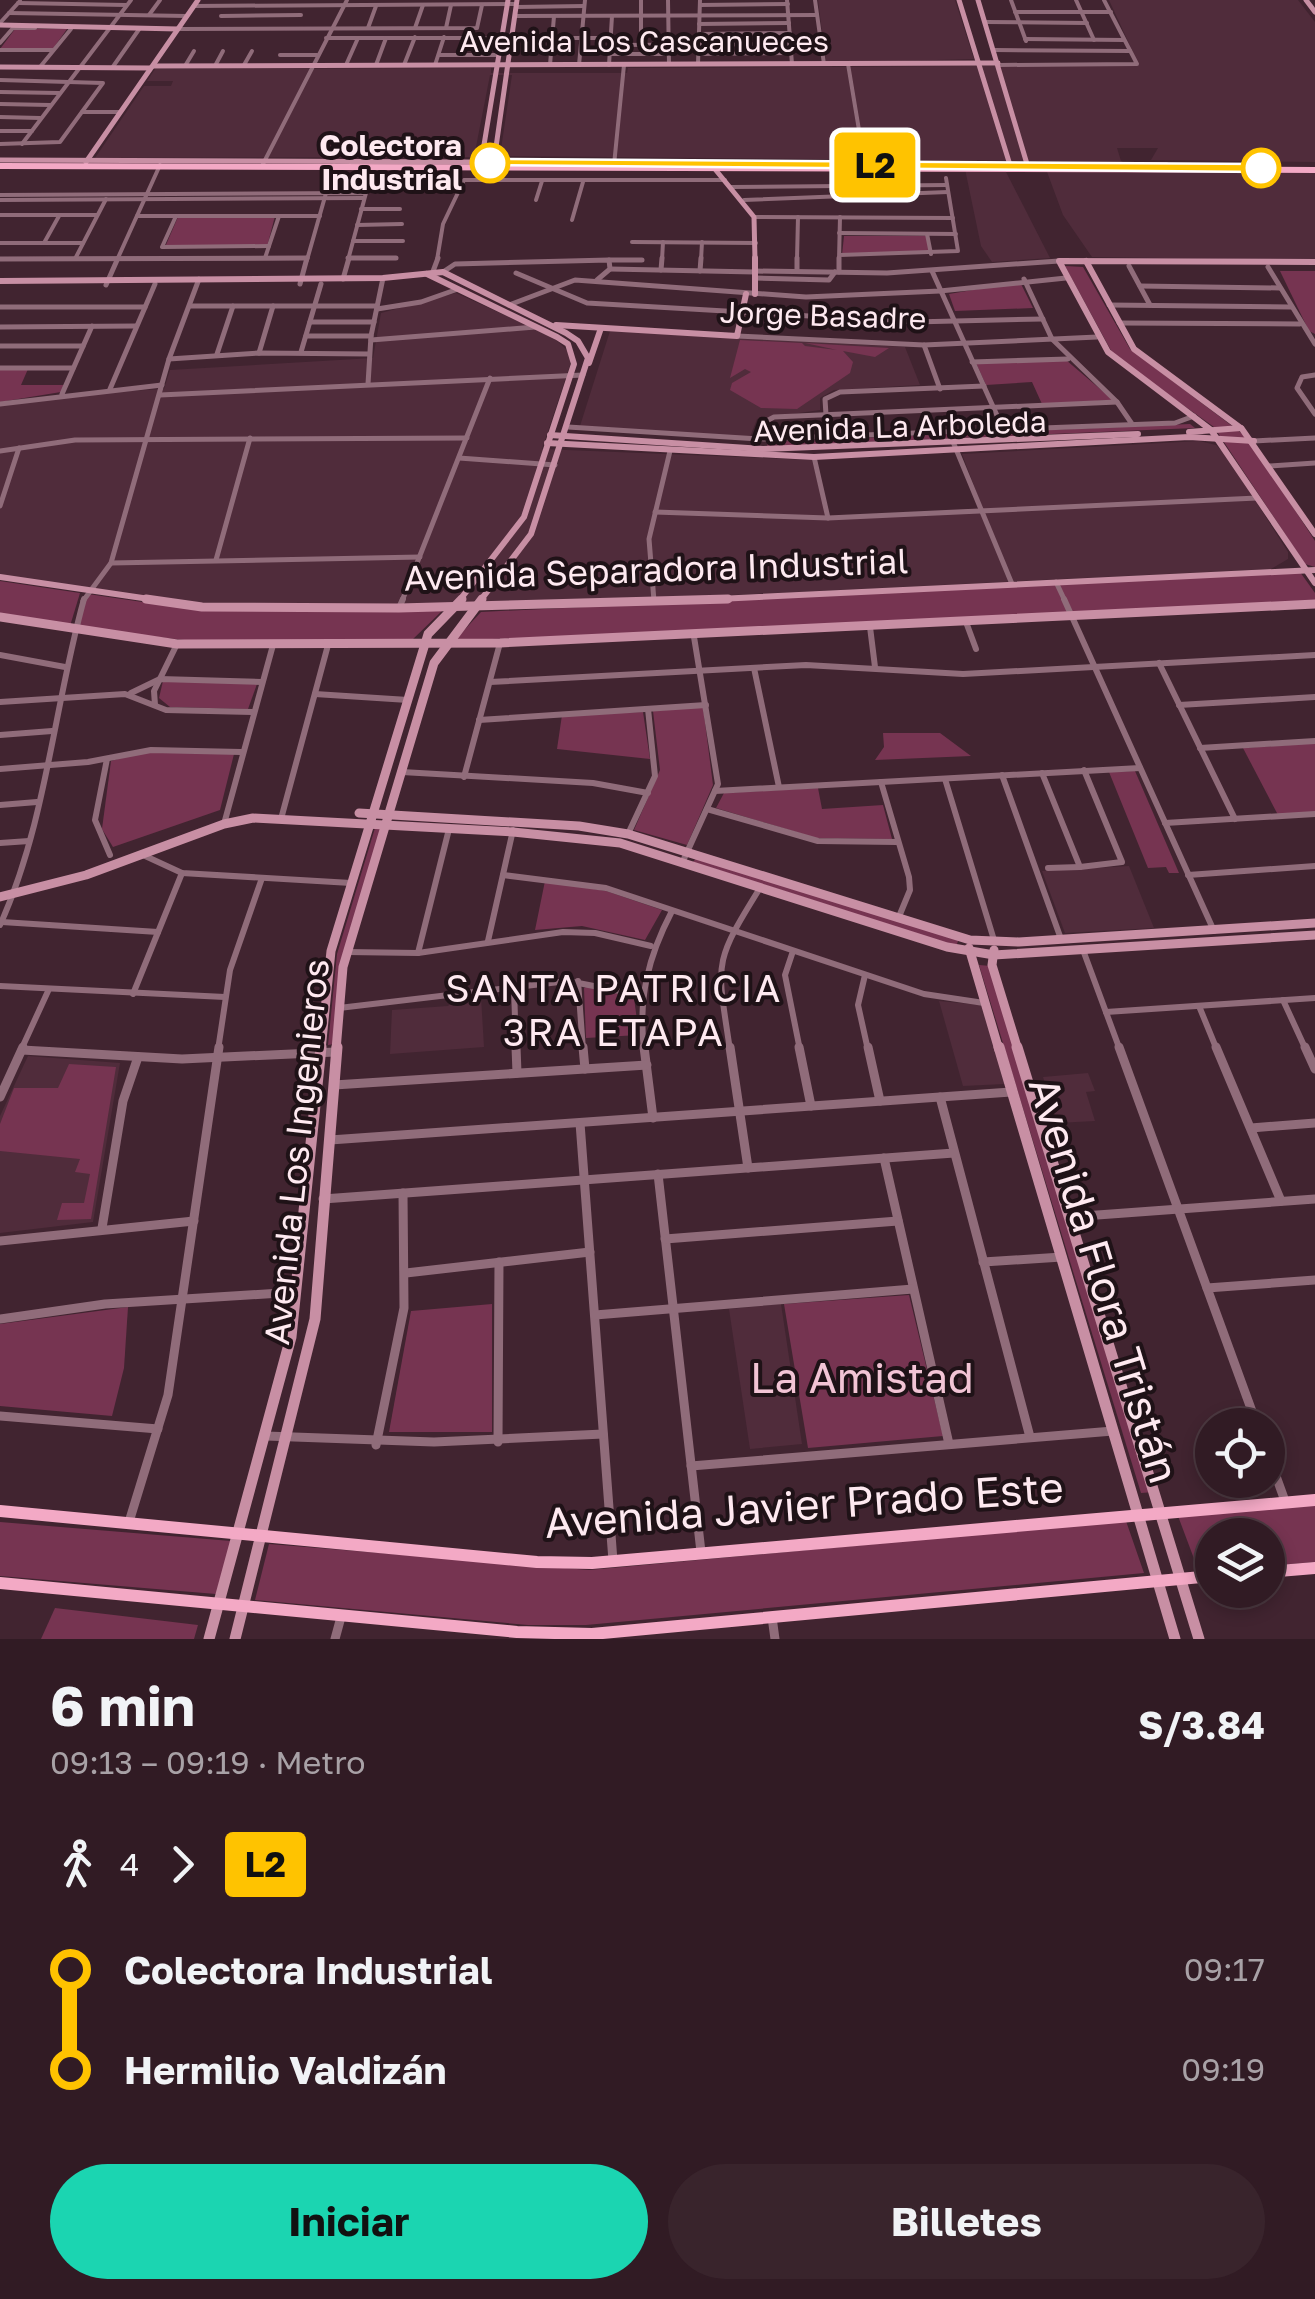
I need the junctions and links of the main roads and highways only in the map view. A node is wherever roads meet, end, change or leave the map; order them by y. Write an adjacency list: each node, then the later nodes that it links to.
1 (243, 160): 8 (main road)
2 (488, 161): 4 (main road); 5 (main road); 5 (main road)
3 (85, 162): 7 (main road); 8 (main road); 8 (main road)
4 (428, 162): 6 (main road); 6 (main road)
5 (614, 162): 9 (main road)
6 (263, 163): 8 (main road)
7 (0, 164)
8 (228, 164): 14 (main road)
9 (712, 165): 10 (main road); 10 (main road)
10 (865, 165): 11 (main road); 11 (main road)
11 (1010, 165): 12 (main road)
12 (1028, 165): 13 (main road); 13 (main road)
13 (1091, 165): 15 (main road); 15 (main road)
14 (202, 168)
15 (1315, 168)
16 (1315, 1500): 17 (main road, Avenida Javier Prado Este)
17 (0, 1511)
18 (1315, 1568): 19 (main road)
19 (1285, 1571)
20 (1195, 1578): 22 (main road)
21 (0, 1583): 22 (main road)
22 (517, 1636)

